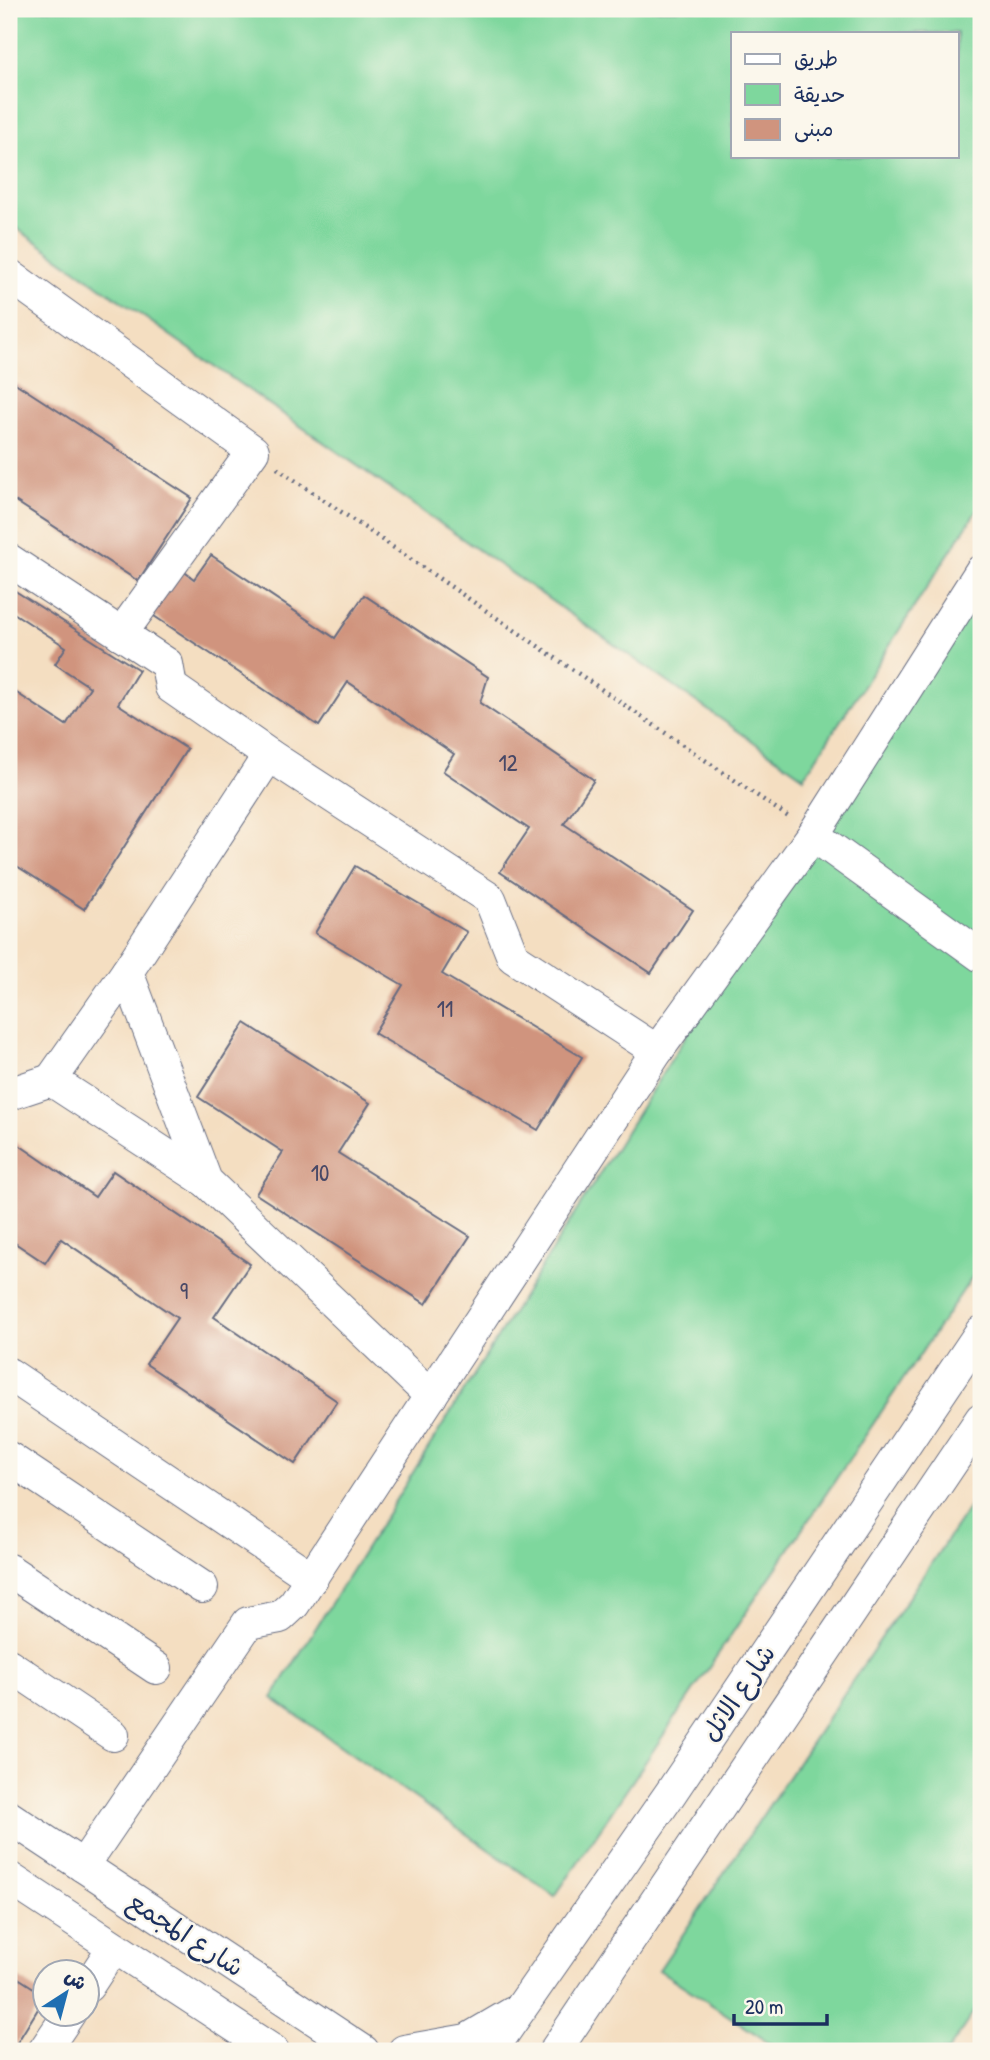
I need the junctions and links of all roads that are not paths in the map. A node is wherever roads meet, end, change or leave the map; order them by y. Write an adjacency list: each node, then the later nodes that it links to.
1 (9, 275): 4 (street)
2 (9, 560): 4 (street)
3 (981, 571): 6 (street)
4 (121, 634): 5 (street)
5 (269, 755): 8 (street); 9 (street)
6 (813, 835): 7 (street); 9 (street)
7 (981, 956)
8 (127, 972): 10 (street); 12 (street)
9 (657, 1051): 15 (street)
10 (51, 1080): 11 (street); 12 (street)
11 (9, 1094)
12 (206, 1181): 15 (street)
13 (981, 1332): 18 (street, شارع الاثل)
14 (9, 1374): 20 (street)
15 (431, 1396): 20 (street)
16 (981, 1419): 21 (street, شارع الاثل)
17 (9, 1458): 22 (street)
18 (831, 1555): 21 (street); 33 (street, شارع الاثل)
19 (9, 1570): 24 (street)
20 (312, 1578): 29 (street)
21 (871, 1582): 35 (street, شارع الاثل)
22 (202, 1587)
23 (9, 1665): 25 (street)
24 (156, 1668)
25 (113, 1735)
26 (9, 1817): 29 (street, شارع المجمع)
27 (9, 1825): 28 (street)
28 (9, 1858)
29 (82, 1866): 36 (street, شارع المجمع)
30 (9, 1878): 31 (street, شارع المجمع)
31 (113, 1948): 32 (street); 39 (street, شارع المجمع)
32 (102, 1965)
33 (525, 2004): 35 (street); 37 (street, شارع الاثل); 41 (street)
34 (60, 2028): 38 (street)
35 (562, 2045)
36 (359, 2049): 40 (street)
37 (492, 2050)
38 (44, 2051)
39 (273, 2051)
40 (397, 2051)
41 (404, 2051)

